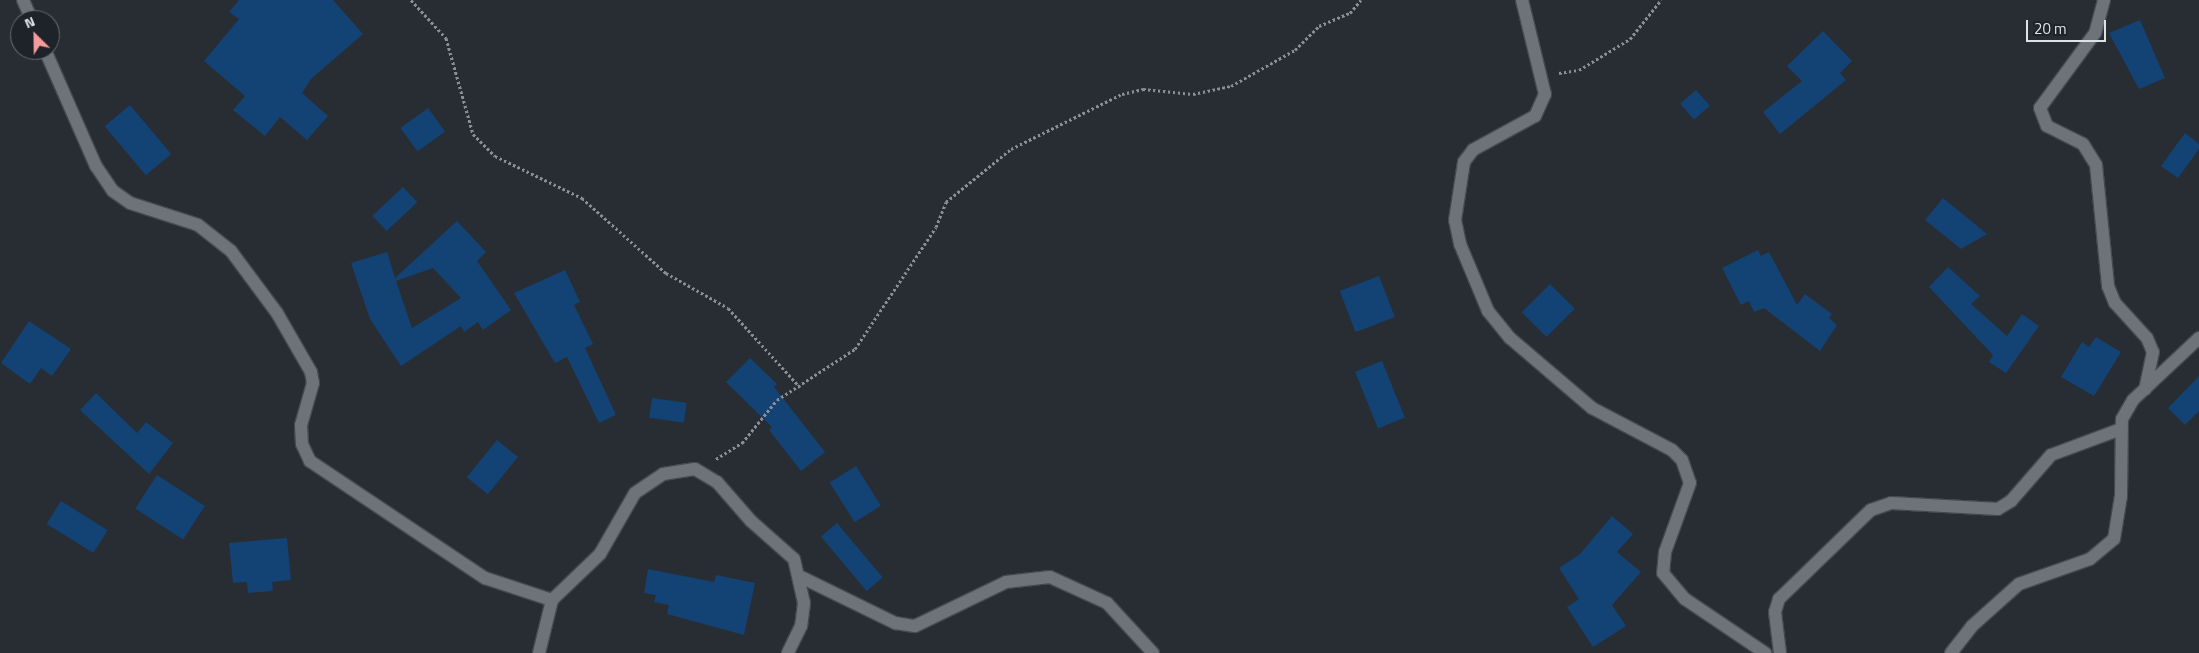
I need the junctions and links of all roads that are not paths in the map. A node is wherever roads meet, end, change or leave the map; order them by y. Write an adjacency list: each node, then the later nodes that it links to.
1 (1522, 0): 12 (street)
2 (2104, 0): 5 (street)
3 (49, 60): 8 (street)
4 (2199, 338): 5 (street)
5 (2145, 388): 6 (street)
6 (2121, 429): 13 (street); 14 (street)
7 (801, 577): 8 (street); 10 (street); 11 (street)
8 (552, 600): 9 (street)
9 (538, 653)
10 (788, 653)
11 (1153, 653)
12 (1765, 653)
13 (1780, 653)
14 (1951, 653)

